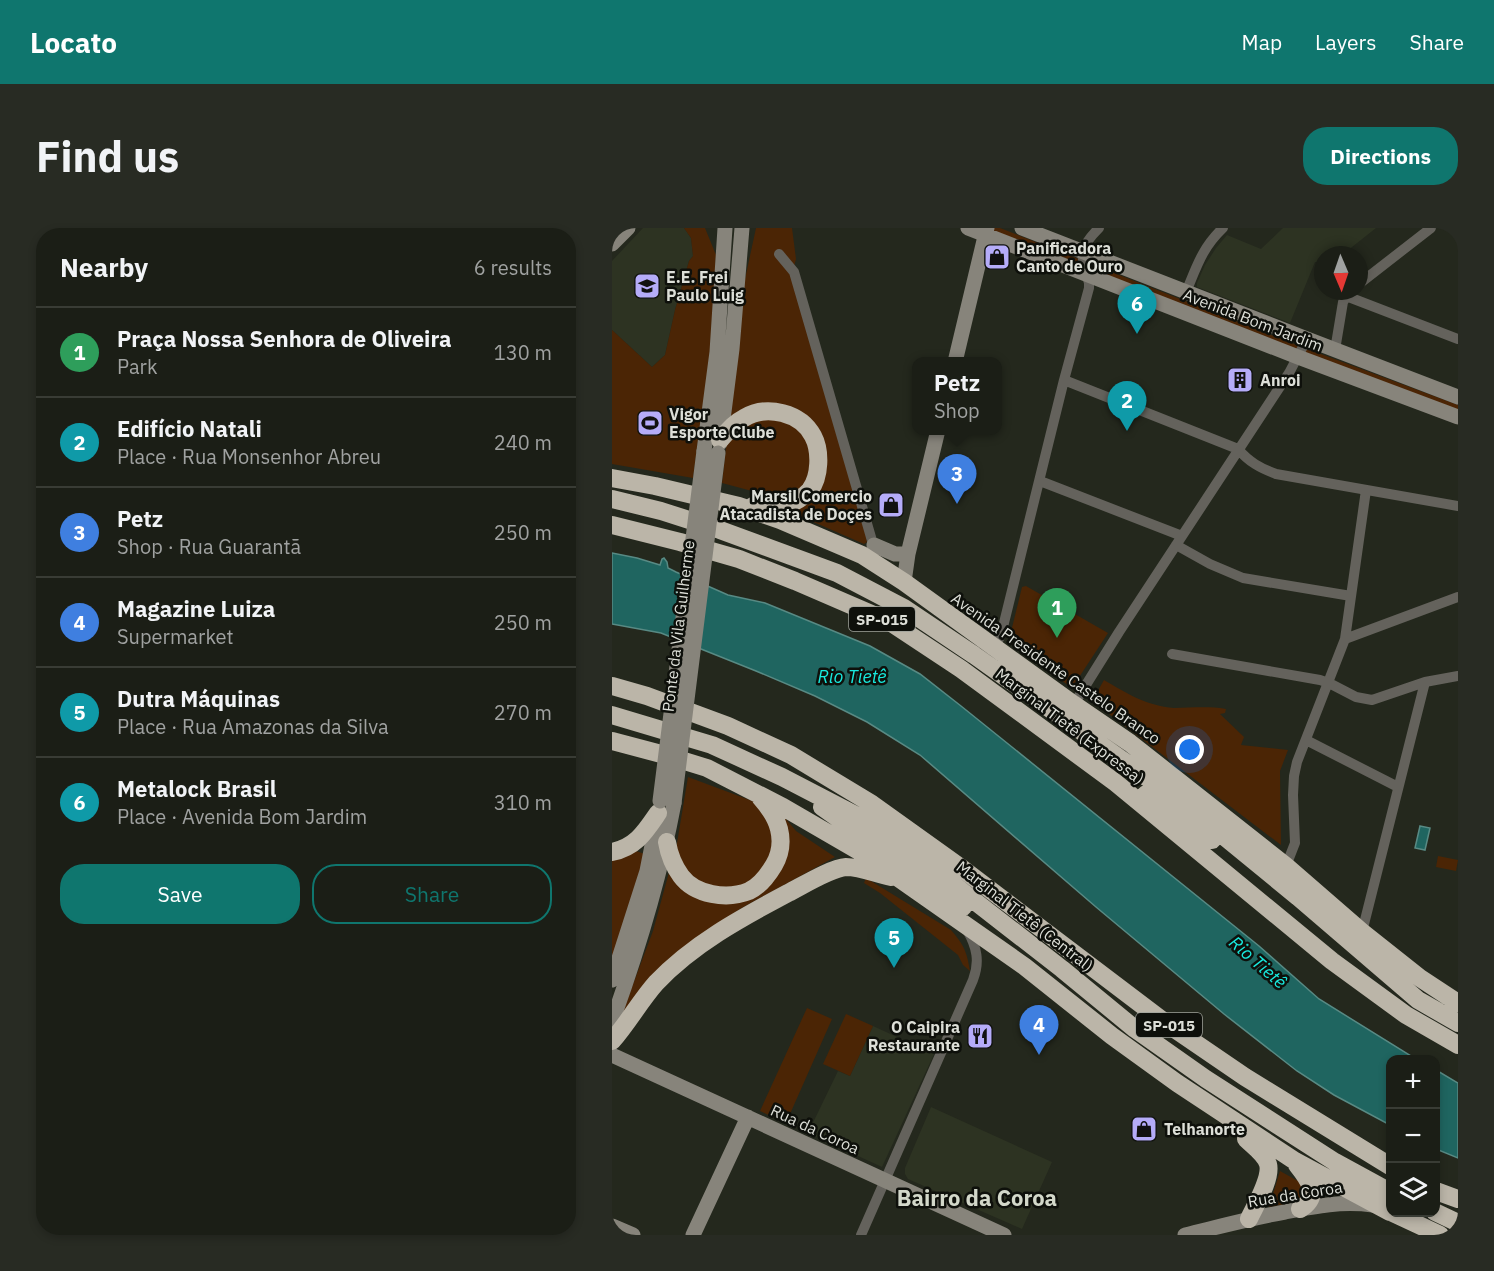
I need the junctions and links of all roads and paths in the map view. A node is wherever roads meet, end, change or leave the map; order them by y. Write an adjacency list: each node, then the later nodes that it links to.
1 (627, 228): 12 (main road)
2 (715, 228): 11 (main road)
3 (742, 228): 15 (main road, Ponte da Vila Guilherme)
4 (752, 228): 15 (main road)
5 (968, 228): 10 (main road, Avenida Bom Jardim)
6 (1022, 228): 13 (main road, Avenida Bom Jardim)
7 (1099, 228): 13 (street)
8 (1223, 228): 18 (street)
9 (1431, 228): 17 (street)
10 (986, 231): 16 (main road, Avenida Bom Jardim); 24 (main road)
11 (724, 236): 30 (main road, Ponte da Vila Guilherme)
12 (612, 244)
13 (1082, 252): 16 (street); 18 (main road, Avenida Bom Jardim)
14 (779, 254): 41 (street)
15 (740, 255): 30 (main road, Ponte da Vila Guilherme)
16 (1087, 274): 25 (main road, Avenida Bom Jardim); 26 (street)
17 (1368, 277)
18 (1186, 292): 21 (main road, Avenida Bom Jardim)
19 (1344, 300): 23 (street)
20 (1364, 300): 22 (street)
21 (1307, 339): 23 (main road, Avenida Bom Jardim); 25 (street)
22 (1458, 339)
23 (1335, 350): 27 (main road, Avenida Bom Jardim)
24 (956, 357)
25 (1298, 357): 28 (main road, Avenida Bom Jardim); 31 (street)
26 (1064, 380): 31 (street); 33 (street)
27 (1458, 397)
28 (1458, 417)
29 (937, 435): 42 (main road)
30 (714, 448): 36 (highway); 63 (main road, Ponte da Vila Guilherme, bridge)
31 (1238, 449): 34 (street); 40 (street)
32 (612, 478): 36 (highway, Avenida Presidente Castelo Branco)
33 (1040, 481): 40 (street); 49 (street)
34 (1366, 490): 37 (street); 45 (street)
35 (612, 499): 39 (highway)
36 (739, 506): 43 (highway, Avenida Presidente Castelo Branco)
37 (1458, 506)
38 (612, 525): 60 (highway, Marginal Tietê (Expressa) / SP-015)
39 (720, 530): 47 (highway); 68 (highway)
40 (1179, 541): 45 (street); 55 (street)
41 (874, 545): 42 (main road); 43 (street)
42 (908, 554): 44 (main road)
43 (878, 566): 44 (highway, Avenida Presidente Castelo Branco)
44 (904, 582): 47 (highway, Avenida Presidente Castelo Branco)
45 (1351, 596): 48 (street)
46 (1458, 597): 48 (street)
47 (944, 612): 49 (highway, Avenida Presidente Castelo Branco)
48 (1345, 639): 53 (street)
49 (994, 648): 55 (highway, Avenida Presidente Castelo Branco)
50 (1172, 654): 53 (street)
51 (1458, 676): 52 (street)
52 (1425, 682): 53 (street); 61 (street)
53 (1329, 683): 57 (street)
54 (612, 686): 82 (highway, SP-015)
55 (1074, 704): 66 (highway, Avenida Presidente Castelo Branco)
56 (612, 715): 59 (highway, Marginal Tietê (Central))
57 (1306, 740): 61 (street); 66 (street)
58 (617, 744): 62 (highway)
59 (782, 777): 71 (highway); 84 (highway, Marginal Tietê (Central))
60 (1116, 783): 68 (highway); 77 (highway, Marginal Tietê (Expressa) / SP-015)
61 (1398, 787): 70 (street)
62 (759, 795): 64 (highway); 67 (highway)
63 (664, 806): 64 (main road, Ponte da Vila Guilherme); 65 (highway); 72 (main road, Ponte da Vila Guilherme)
64 (667, 842): 74 (main road, Ponte da Vila Guilherme)
65 (612, 852)
66 (1286, 866): 70 (highway, Avenida Presidente Castelo Branco)
67 (900, 879): 69 (highway); 76 (highway)
68 (1298, 897): 75 (highway)
69 (964, 925): 71 (highway); 83 (street)
70 (1362, 932): 73 (highway, Avenida Presidente Castelo Branco)
71 (1010, 957): 79 (highway)
72 (612, 980)
73 (1458, 1003)
74 (612, 1022)
75 (1458, 1023)
76 (612, 1041)
77 (1458, 1045)
78 (612, 1055): 80 (main road, Rua da Coroa)
79 (1215, 1108): 81 (highway); 94 (highway)
80 (748, 1117): 83 (main road, Rua da Coroa); 96 (main road)
81 (1294, 1161): 87 (highway); 88 (highway)
82 (1386, 1164)
83 (885, 1181): 97 (street); 98 (main road, Rua da Coroa)
84 (1386, 1190)
85 (1440, 1192): 86 (highway)
86 (1458, 1199)
87 (1299, 1209): 88 (main road, Rua da Coroa); 94 (main road, Rua da Coroa)
88 (1386, 1210)
89 (1440, 1214): 92 (highway)
90 (1401, 1217): 91 (highway)
91 (1411, 1222): 100 (main road); 101 (highway)
92 (1458, 1223)
93 (612, 1226): 95 (main road)
94 (1246, 1227): 99 (main road, Rua da Coroa)
95 (633, 1235)
96 (693, 1235)
97 (861, 1235)
98 (1004, 1235)
99 (1185, 1235)
100 (1429, 1235)
101 (1440, 1235)

